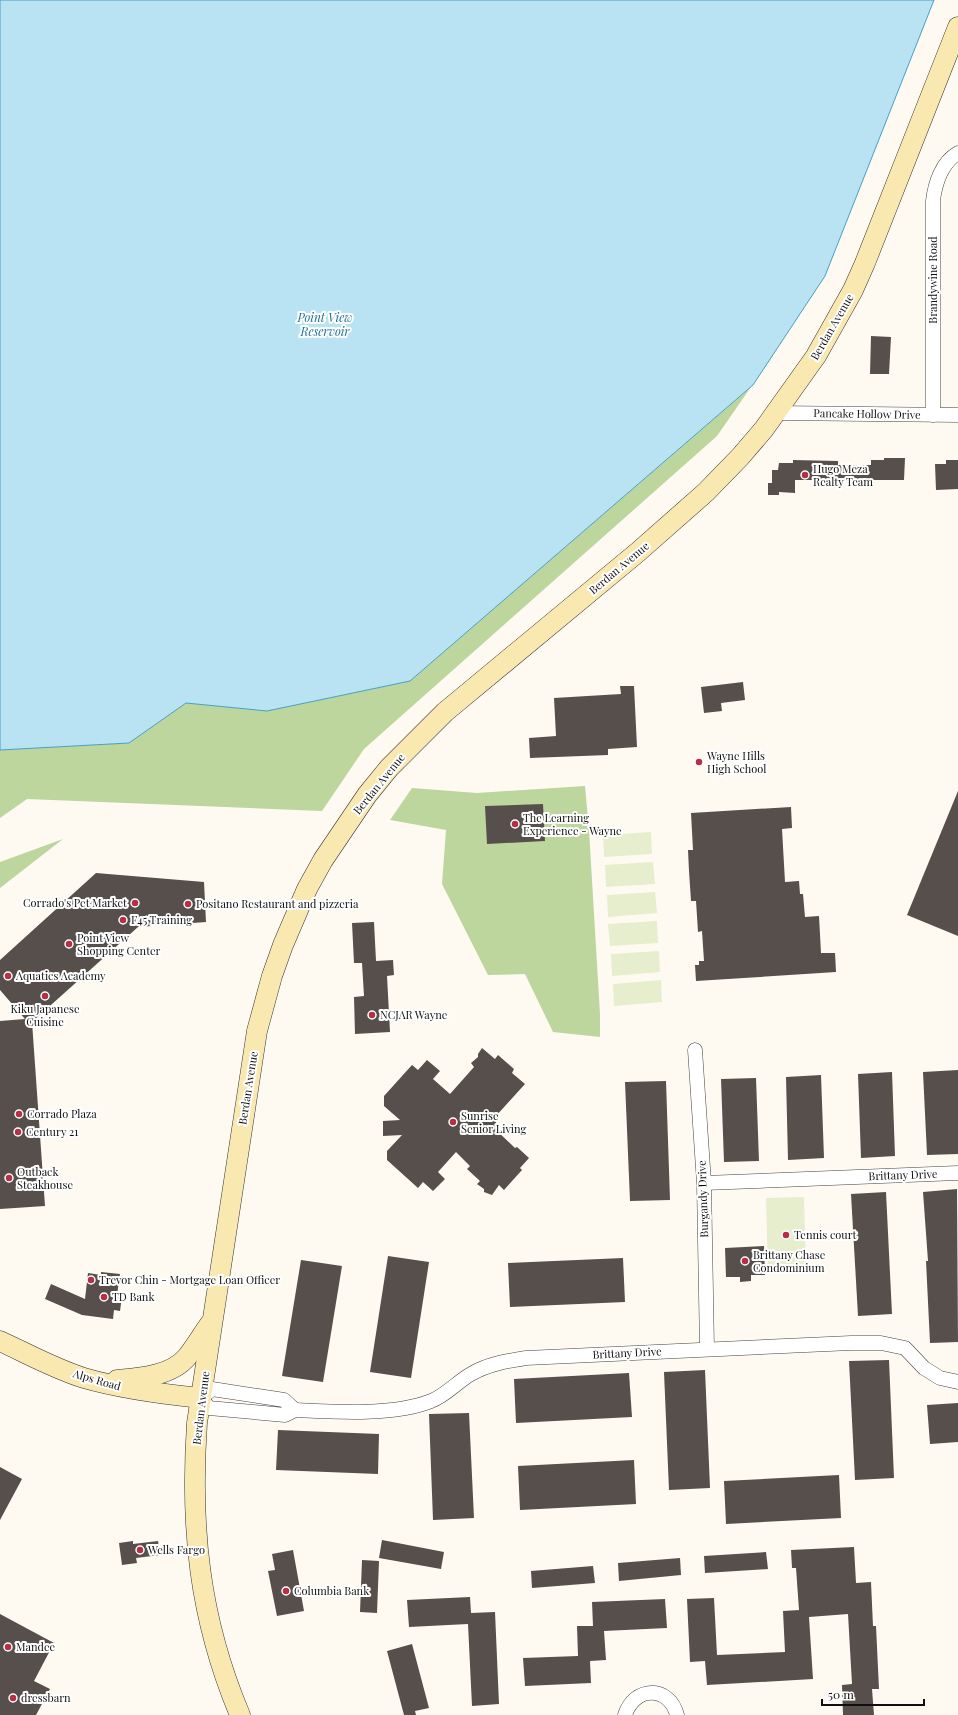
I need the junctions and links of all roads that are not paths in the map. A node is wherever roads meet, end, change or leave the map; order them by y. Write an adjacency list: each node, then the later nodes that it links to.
1 (958, 27): 3 (main road, Berdan Avenue)
2 (958, 153): 4 (street, Brandywine Road)
3 (776, 413): 4 (street, Pancake Hollow Drive); 9 (main road, Berdan Avenue)
4 (933, 415): 5 (street, Pancake Hollow Drive)
5 (958, 415)
6 (695, 1050): 8 (street, Burgandy Drive)
7 (958, 1173): 8 (street, Brittany Drive)
8 (704, 1183): 11 (street, Burgandy Drive)
9 (213, 1318): 12 (main road); 14 (main road, Berdan Avenue)
10 (0, 1341): 12 (main road, Alps Road)
11 (707, 1349): 13 (street, Brittany Drive); 14 (street, Brittany Drive)
12 (98, 1381): 14 (main road, Alps Road)
13 (958, 1382)
14 (201, 1398): 15 (main road, Berdan Avenue)
15 (240, 1715)
16 (621, 1715): 17 (street)
17 (625, 1715): 18 (street)
18 (677, 1715)

